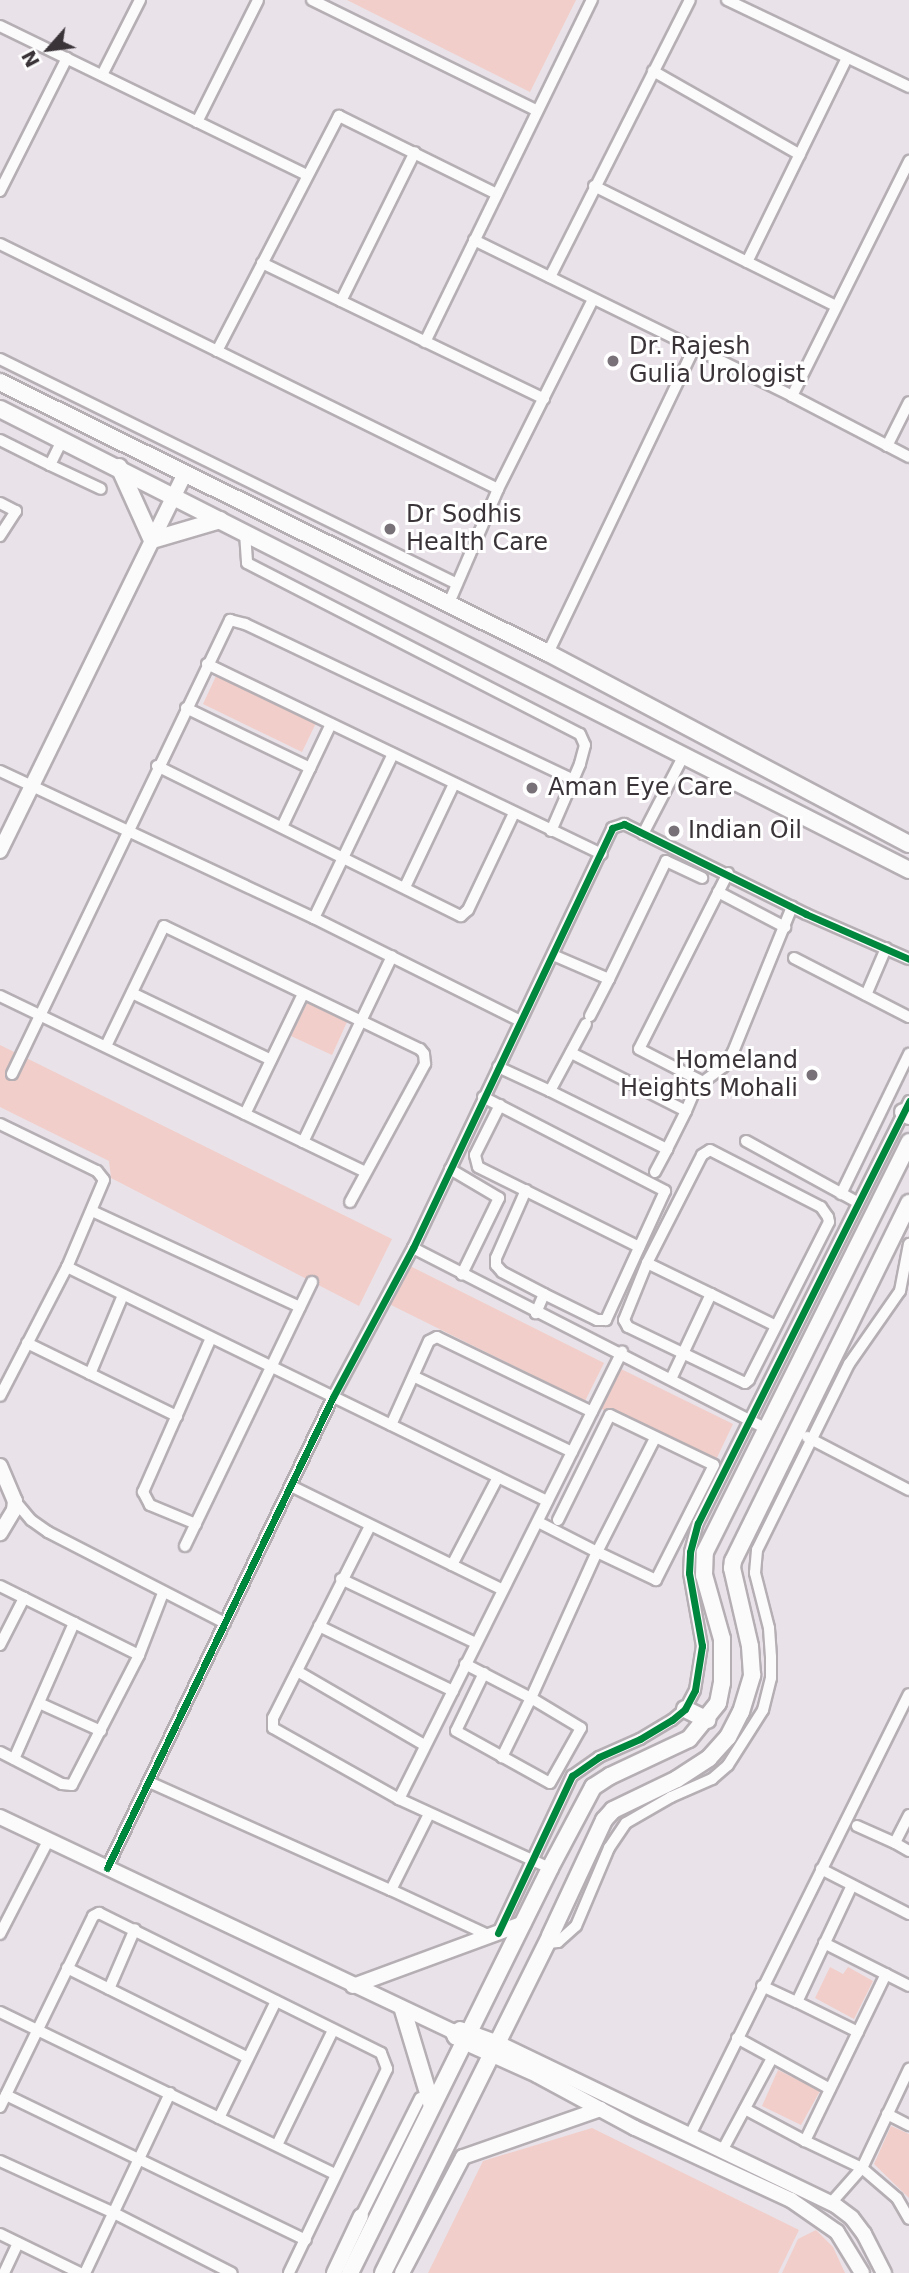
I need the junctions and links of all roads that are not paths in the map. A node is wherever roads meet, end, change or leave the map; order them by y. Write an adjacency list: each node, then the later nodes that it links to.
1 (140, 0): 11 (street)
2 (258, 0): 14 (street)
3 (312, 0): 13 (street)
4 (592, 0): 13 (street)
5 (690, 0): 10 (street)
6 (727, 0): 9 (street)
7 (0, 26): 8 (street)
8 (67, 58): 11 (street); 20 (street)
9 (848, 58): 12 (street); 16 (street)
10 (653, 71): 16 (street); 19 (street)
11 (102, 75): 14 (street)
12 (909, 88)
13 (536, 110): 21 (street)
14 (197, 122): 18 (street)
15 (415, 152): 18 (street); 21 (street); 28 (street)
16 (800, 155): 24 (street)
17 (909, 161): 29 (street)
18 (307, 175): 25 (street)
19 (594, 186): 24 (street); 26 (street)
20 (0, 191)
21 (498, 194): 22 (street)
22 (474, 240): 26 (street); 30 (street)
23 (0, 244): 32 (street)
24 (747, 262): 29 (street)
25 (262, 263): 28 (street); 32 (street)
26 (550, 277): 27 (street)
27 (593, 299): 31 (street); 36 (street)
28 (341, 301): 30 (street)
29 (836, 306): 35 (street)
30 (425, 342): 36 (street)
31 (694, 348): 35 (street); 56 (street)
32 (217, 351): 47 (street)
33 (0, 359): 54 (street)
34 (0, 383): 45 (main road)
35 (792, 396): 41 (street)
36 (544, 399): 47 (street)
37 (909, 402): 41 (street)
38 (0, 409): 40 (main road)
39 (0, 440): 43 (street)
40 (62, 440): 43 (street); 44 (main road)
41 (887, 446): 42 (street)
42 (909, 457)
43 (51, 465): 46 (street)
44 (119, 467): 48 (main road); 53 (main road)
45 (185, 473): 48 (street); 55 (main road)
46 (101, 489)
47 (498, 489): 54 (street)
48 (174, 495): 50 (main road); 53 (street)
49 (0, 503): 52 (street)
50 (220, 520): 51 (main road); 53 (main road)
51 (245, 533): 61 (main road); 65 (street)
52 (0, 536)
53 (152, 540): 67 (street)
54 (457, 584): 55 (street)
55 (449, 603): 56 (main road)
56 (548, 653): 73 (main road)
57 (207, 664): 58 (street); 59 (street); 65 (street)
58 (186, 708): 62 (street); 63 (street)
59 (331, 724): 60 (street); 63 (street)
60 (393, 754): 66 (street); 76 (street)
61 (684, 755): 72 (street); 77 (main road)
62 (157, 766): 69 (street); 71 (street)
63 (310, 768): 69 (street)
64 (0, 771): 67 (street)
65 (573, 780): 70 (street)
66 (454, 784): 68 (street); 80 (street)
67 (31, 787): 71 (street); 74 (street)
68 (514, 813): 70 (street); 80 (street)
69 (282, 827): 76 (street)
70 (551, 831): 75 (street)
71 (129, 833): 83 (street); 95 (street)
72 (643, 834): 75 (street); 78 (street)
73 (909, 844)
74 (0, 851)
75 (601, 854): 86 (street)
76 (343, 857): 80 (street); 83 (street)
77 (909, 870)
78 (728, 873): 81 (street); 82 (street)
79 (702, 878): 90 (street)
80 (405, 887)
81 (720, 888): 84 (street); 84 (street)
82 (792, 907): 84 (street); 85 (street)
83 (314, 918): 87 (street)
84 (786, 924)
85 (886, 948): 89 (street); 93 (street)
86 (553, 955): 90 (street); 97 (street)
87 (392, 956): 97 (street); 98 (street)
88 (794, 958): 93 (street)
89 (909, 958)
90 (609, 979): 100 (street)
91 (132, 993): 92 (street); 99 (street); 102 (street)
92 (303, 994): 98 (street); 102 (street)
93 (866, 995): 96 (street)
94 (0, 996): 95 (street)
95 (39, 1014): 99 (street); 104 (street)
96 (909, 1017)
97 (519, 1020): 103 (street)
98 (361, 1022): 114 (street); 118 (street)
99 (106, 1046): 111 (street)
100 (570, 1053): 106 (street); 110 (street)
101 (909, 1054): 120 (street)
102 (271, 1060): 111 (street)
103 (498, 1067): 106 (street); 107 (street)
104 (12, 1074)
105 (696, 1087): 110 (street)
106 (550, 1091): 116 (street)
107 (483, 1097): 108 (street); 117 (street)
108 (500, 1105): 122 (street); 129 (street)
109 (907, 1109): 121 (street)
110 (686, 1111): 116 (street)
111 (245, 1114): 114 (street)
112 (0, 1124): 127 (street)
113 (746, 1141): 123 (street)
114 (303, 1142): 118 (street)
115 (909, 1142): 155 (main road)
116 (667, 1149): 119 (street)
117 (450, 1169): 130 (street); 133 (street)
118 (365, 1172): 124 (street)
119 (655, 1172)
120 (848, 1180): 121 (street); 123 (street)
121 (864, 1188): 125 (street)
122 (526, 1190): 129 (street); 135 (street)
123 (841, 1194): 125 (street)
124 (351, 1202)
125 (857, 1202): 153 (street)
126 (909, 1203): 156 (main road)
127 (92, 1211): 132 (street); 138 (street)
128 (909, 1244): 158 (street)
129 (639, 1247): 135 (street)
130 (413, 1248): 133 (street); 150 (street)
131 (646, 1263): 136 (street); 140 (street); 144 (street)
132 (67, 1266): 137 (street); 142 (street)
133 (463, 1274): 139 (street)
134 (312, 1282): 138 (street)
135 (544, 1294): 139 (street)
136 (710, 1294): 140 (street); 144 (street)
137 (123, 1295): 141 (street); 146 (street)
138 (300, 1307): 145 (street)
139 (536, 1313): 143 (street)
140 (776, 1326): 144 (street)
141 (211, 1338): 145 (street); 152 (street)
142 (27, 1343): 146 (street); 149 (street)
143 (622, 1352): 148 (street); 151 (street)
144 (684, 1354): 148 (street)
145 (271, 1367): 150 (street); 168 (street)
146 (90, 1374): 152 (street)
147 (415, 1377): 151 (street); 154 (street); 159 (street)
148 (671, 1379): 153 (street)
149 (0, 1396)
150 (333, 1397): 154 (street); 162 (street)
151 (592, 1412): 159 (street)
152 (177, 1416): 168 (street)
153 (748, 1422): 155 (street); 194 (street)
154 (391, 1424): 161 (street)
155 (767, 1429): 175 (main road)
156 (797, 1432): 158 (street); 174 (main road)
157 (655, 1438): 166 (street); 172 (street); 172 (street)
158 (812, 1440): 163 (street); 215 (street)
159 (572, 1452): 165 (street)
160 (0, 1466): 164 (street)
161 (498, 1477): 165 (street); 173 (street)
162 (291, 1486): 169 (street); 182 (street)
163 (909, 1490)
164 (15, 1501): 170 (street); 179 (street)
165 (547, 1502): 167 (street)
166 (558, 1520)
167 (538, 1522): 172 (street); 178 (street)
168 (196, 1524): 171 (street)
169 (370, 1526): 173 (street); 176 (street)
170 (0, 1533)
171 (185, 1546)
172 (597, 1552): 192 (street)
173 (452, 1565): 178 (street)
174 (732, 1568): 175 (main road); 214 (main road)
175 (704, 1575): 195 (main road)
176 (341, 1579): 183 (street); 184 (street)
177 (0, 1586): 180 (street)
178 (501, 1589): 184 (street)
179 (163, 1593): 182 (street); 186 (street)
180 (24, 1598): 181 (street); 185 (street)
181 (74, 1623): 186 (street); 193 (street)
182 (225, 1623): 201 (street)
183 (318, 1626): 188 (street); 190 (street)
184 (475, 1643): 187 (street)
185 (0, 1645)
186 (139, 1655): 196 (street)
187 (465, 1664): 189 (street); 190 (street)
188 (297, 1671): 197 (street); 202 (street)
189 (484, 1673): 192 (street); 199 (street)
190 (453, 1691): 197 (street)
191 (909, 1693): 213 (street)
192 (531, 1698): 199 (street); 199 (street)
193 (39, 1703): 196 (street); 200 (street)
194 (685, 1709): 195 (main road); 210 (street)
195 (708, 1720): 212 (main road)
196 (101, 1731): 200 (street)
197 (424, 1745): 202 (street)
198 (0, 1752): 200 (street)
199 (502, 1757)
200 (15, 1759)
201 (149, 1782): 211 (street); 217 (street)
202 (399, 1799): 203 (street)
203 (429, 1814): 210 (street); 217 (street)
204 (909, 1815): 208 (street)
205 (0, 1817): 207 (street)
206 (857, 1826): 208 (street)
207 (48, 1841): 211 (street); 221 (street)
208 (895, 1843): 209 (street)
209 (909, 1850)
210 (531, 1860): 212 (street); 222 (street)
211 (107, 1868): 227 (street)
212 (550, 1868): 219 (main road)
213 (821, 1869): 216 (street); 228 (street)
214 (580, 1873): 215 (main road); 223 (main road)
215 (596, 1879): 223 (street)
216 (852, 1885): 218 (street); 224 (street)
217 (391, 1890): 222 (street)
218 (909, 1914)
219 (524, 1923): 222 (street); 238 (main road)
220 (135, 1929): 225 (street); 230 (street); 231 (street)
221 (0, 1934)
222 (494, 1934): 227 (street)
223 (547, 1943): 240 (main road)
224 (824, 1943): 226 (street); 232 (street)
225 (67, 1968): 230 (street); 235 (street)
226 (886, 1974): 229 (street); 237 (street)
227 (353, 1986): 233 (street)
228 (762, 1986): 232 (street); 239 (street)
229 (909, 1986)
230 (109, 1989): 241 (street)
231 (276, 2001): 236 (street); 241 (street)
232 (797, 2002): 237 (street)
233 (403, 2010): 238 (street); 247 (main road)
234 (0, 2012): 235 (street)
235 (38, 2030): 245 (street); 246 (street)
236 (334, 2030): 256 (street); 261 (street)
237 (858, 2032): 244 (street)
238 (462, 2035): 240 (street); 247 (main road)
239 (737, 2039): 242 (street); 254 (street)
240 (493, 2048): 249 (street); 254 (street); 267 (main road)
241 (248, 2058): 252 (street)
242 (772, 2058): 244 (street); 250 (street)
243 (909, 2069): 251 (street)
244 (830, 2089): 255 (street)
245 (170, 2093): 252 (street); 258 (street)
246 (6, 2095): 248 (street); 258 (street)
247 (426, 2102): 264 (main road)
248 (0, 2107)
249 (601, 2109): 269 (street); 280 (street)
250 (745, 2109): 255 (street); 257 (street)
251 (887, 2114): 253 (street); 260 (street)
252 (219, 2118): 256 (street)
253 (909, 2125)
254 (691, 2135): 257 (street)
255 (805, 2141): 260 (street)
256 (276, 2145): 261 (street)
257 (722, 2151): 262 (street)
258 (139, 2159): 263 (street); 268 (street)
259 (0, 2161): 263 (street)
260 (862, 2168): 262 (street); 265 (street)
261 (335, 2174): 268 (street)
262 (831, 2203): 281 (street)
263 (114, 2213): 273 (street); 274 (street)
264 (368, 2219): 276 (street); 277 (main road)
265 (909, 2219)
266 (0, 2234): 270 (street)
267 (401, 2234): 269 (street); 278 (main road)
268 (306, 2240): 275 (street)
269 (417, 2242): 279 (street)
270 (18, 2243): 271 (street); 272 (street)
271 (4, 2273)
272 (80, 2273)
273 (85, 2273)
274 (232, 2273)
275 (289, 2273)
276 (334, 2273)
277 (350, 2273)
278 (383, 2273)
279 (402, 2273)
280 (862, 2273)
281 (884, 2273)

